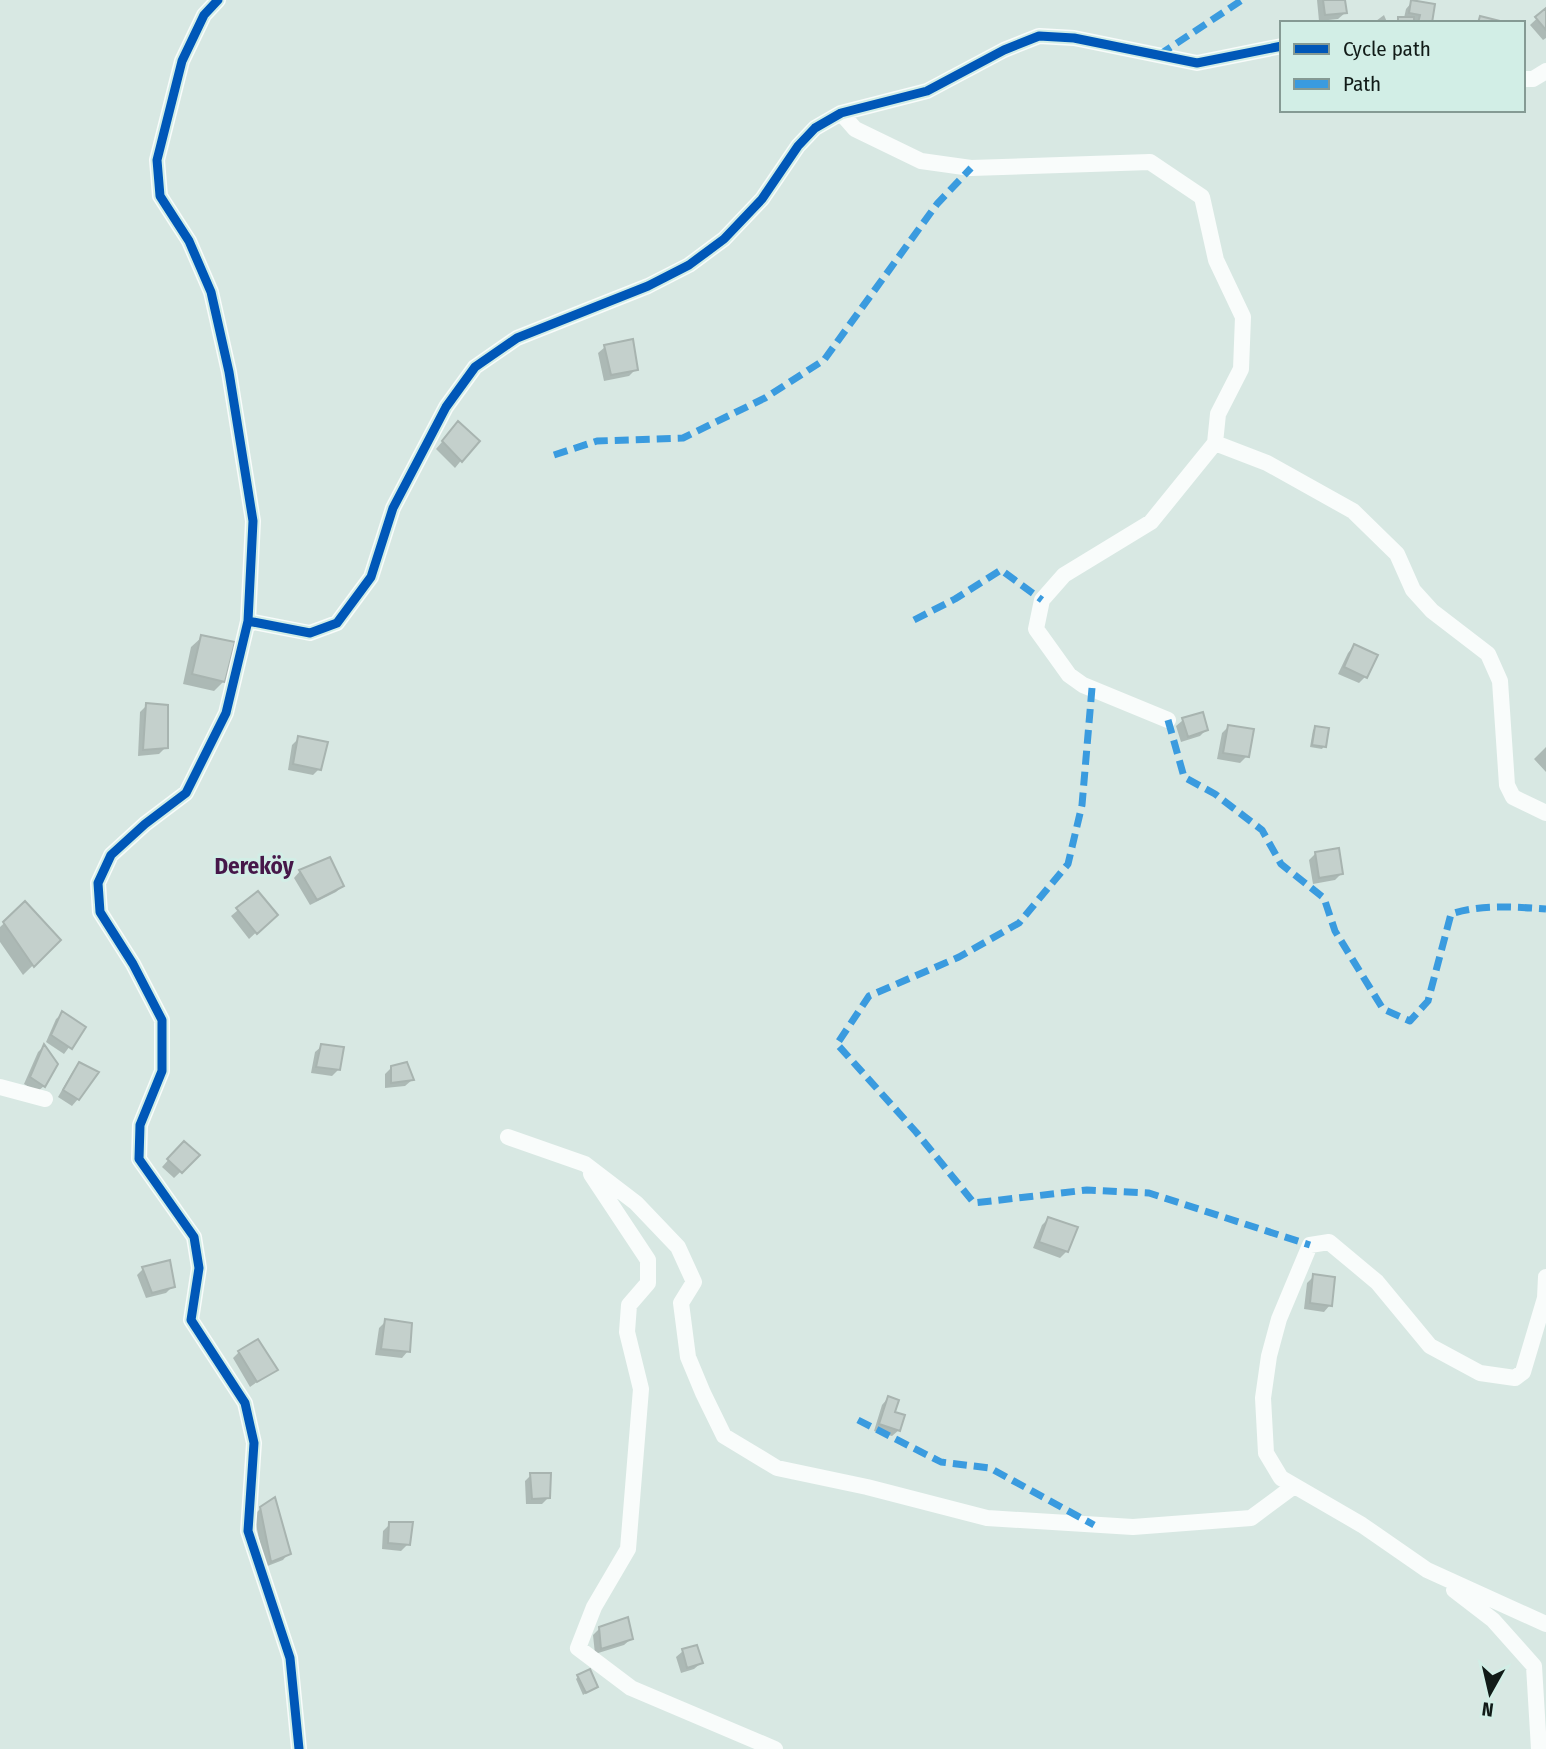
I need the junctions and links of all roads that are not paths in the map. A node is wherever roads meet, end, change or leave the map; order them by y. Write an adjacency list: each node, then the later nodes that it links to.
1 (218, 0): 7 (street)
2 (1280, 46): 5 (street)
3 (1546, 71): 4 (street)
4 (1525, 79)
5 (841, 113): 6 (street); 7 (street)
6 (1215, 443): 8 (street); 9 (street)
7 (248, 621): 18 (street)
8 (1168, 720)
9 (1546, 813)
10 (0, 1087): 11 (street)
11 (45, 1099)
12 (508, 1138): 13 (street)
13 (585, 1164): 15 (street); 19 (street)
14 (1546, 1277): 15 (street)
15 (1294, 1486): 16 (street)
16 (1427, 1570): 17 (street); 20 (street)
17 (1546, 1624)
18 (299, 1749)
19 (775, 1749)
20 (1539, 1749)

